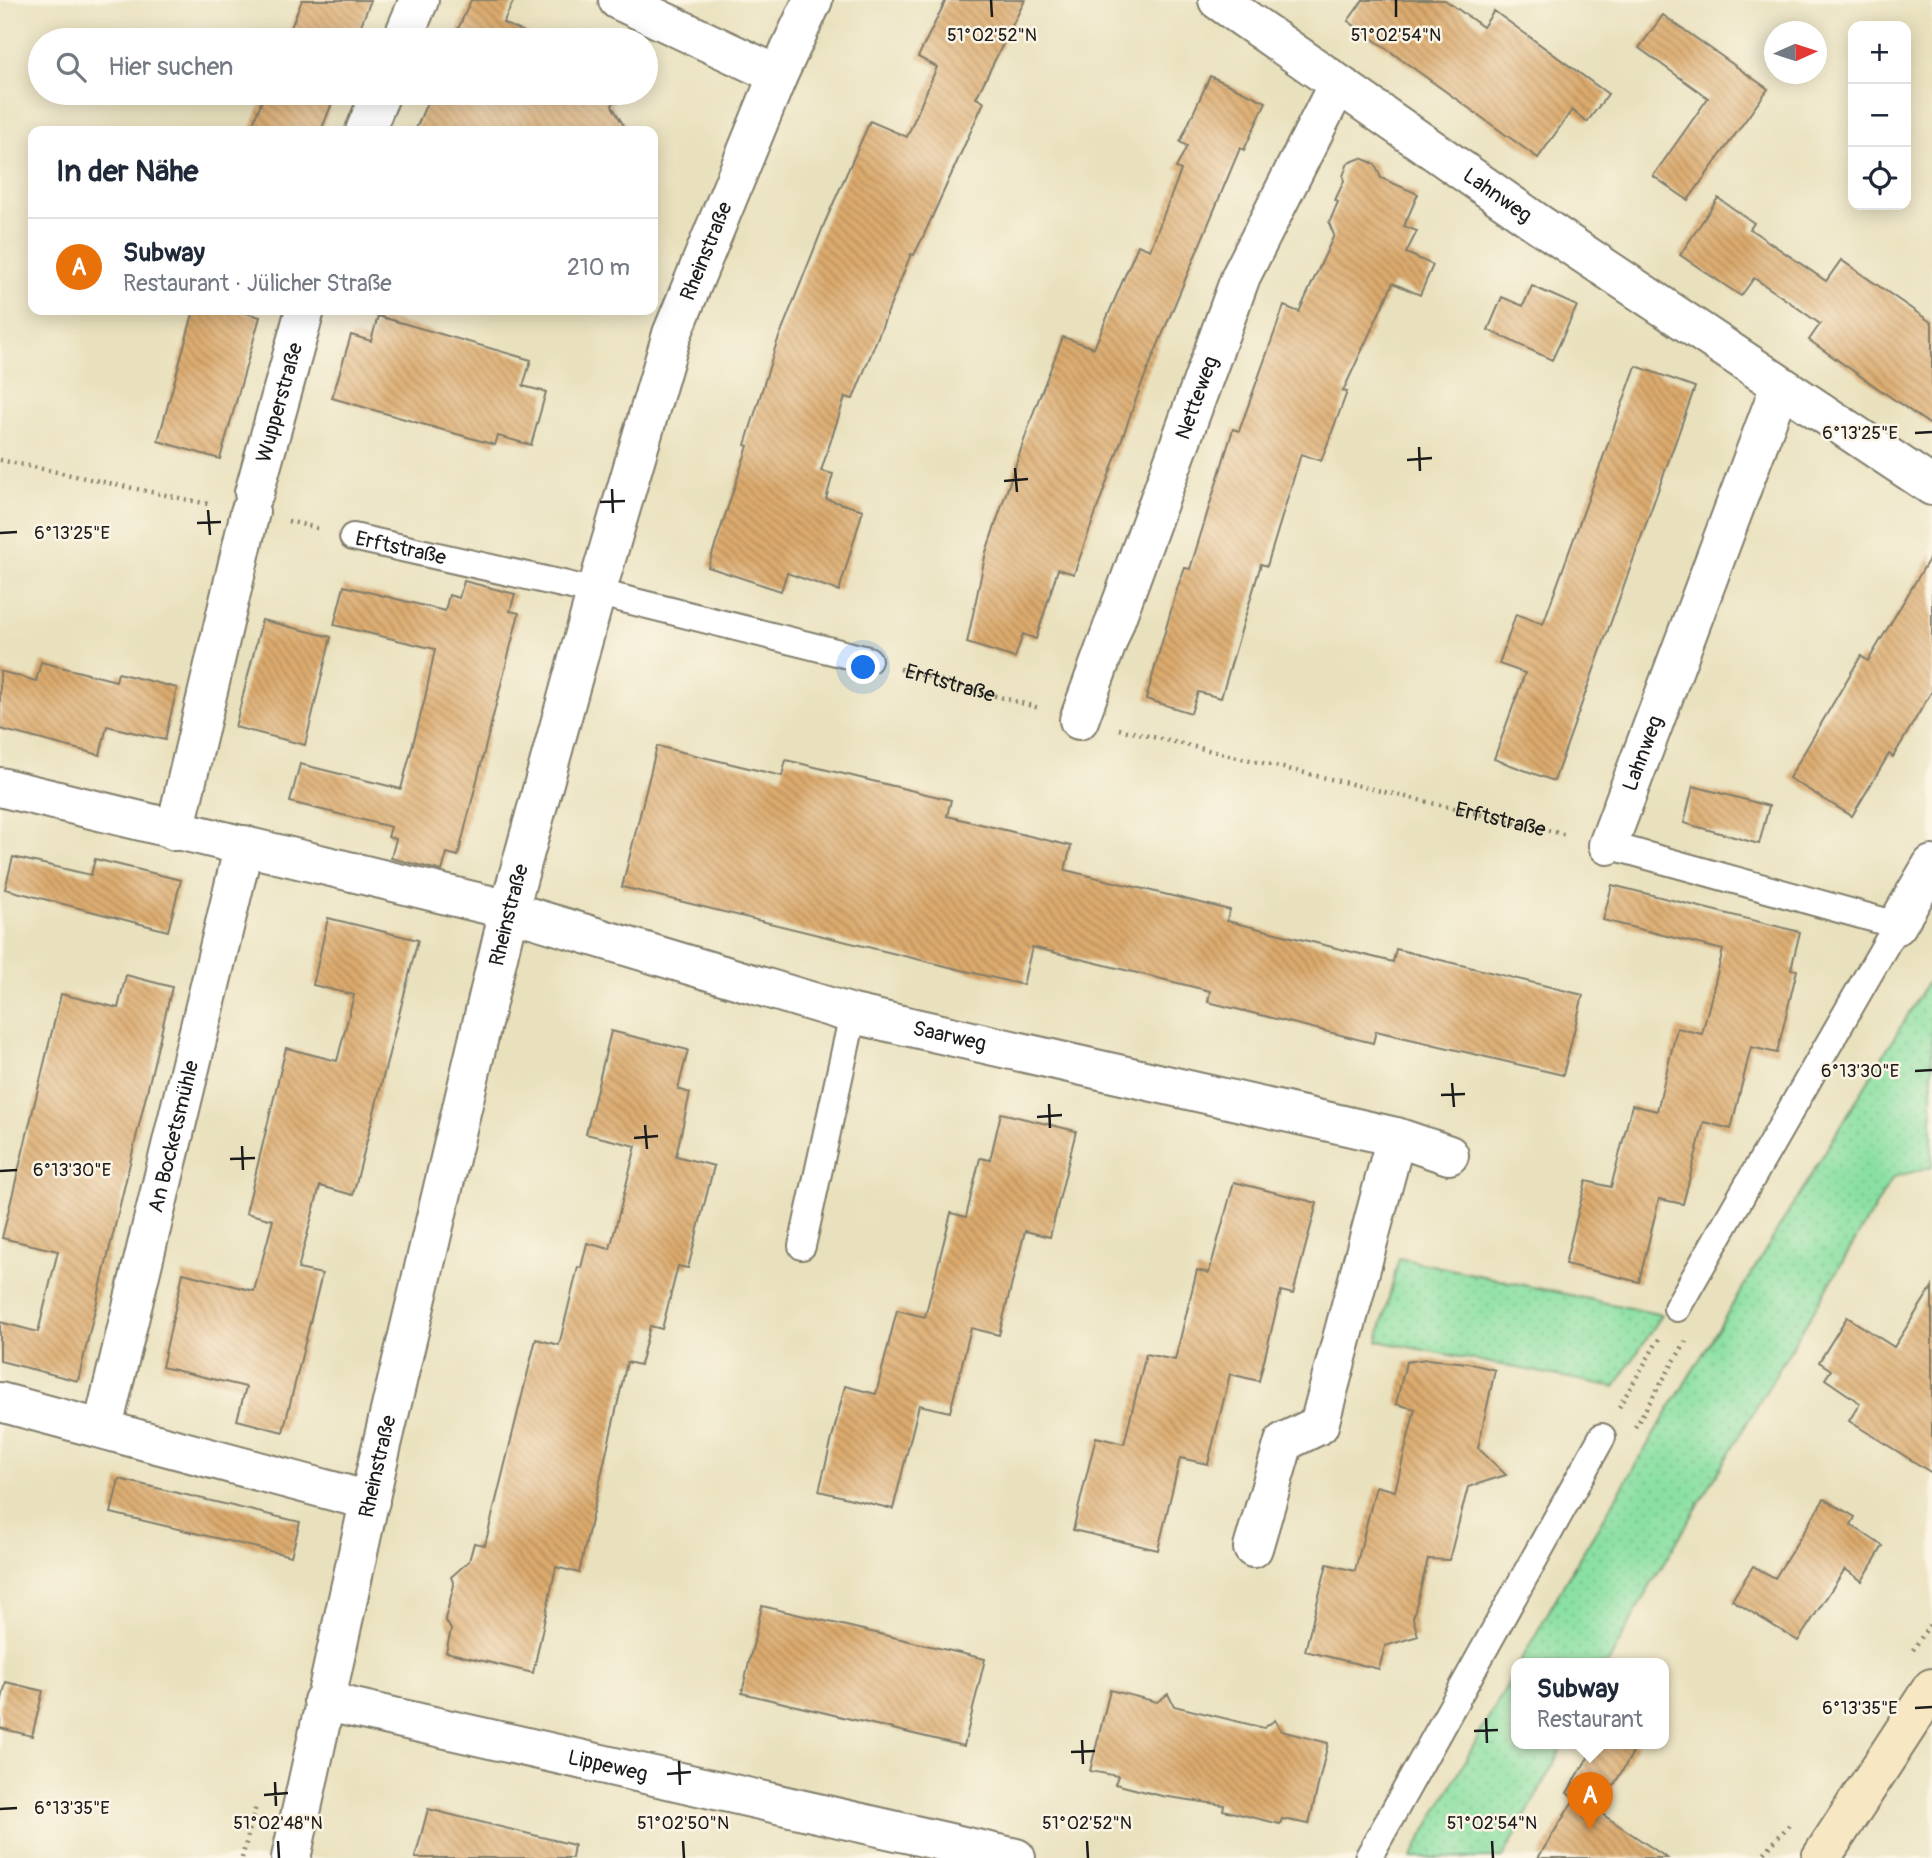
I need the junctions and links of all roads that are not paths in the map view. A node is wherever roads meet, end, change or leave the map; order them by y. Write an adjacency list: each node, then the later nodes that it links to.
1 (419, 0): 5 (street)
2 (618, 0): 6 (street)
3 (813, 0): 6 (street, Rheinstraße)
4 (1218, 0): 7 (street, Lahnweg)
5 (407, 28)
6 (778, 75): 14 (street, Rheinstraße)
7 (1338, 84): 11 (street, Lahnweg); 16 (street, Netteweg)
8 (375, 105): 9 (street)
9 (367, 126)
10 (304, 315): 18 (street, Wupperstraße)
11 (1780, 386): 12 (street, Lahnweg); 20 (street, Lahnweg)
12 (1932, 486)
13 (353, 537): 14 (lane, Erftstraße)
14 (596, 593): 15 (lane, Erftstraße); 22 (street, Rheinstraße)
15 (868, 660)
16 (1079, 720)
17 (0, 787): 18 (street)
18 (175, 831): 19 (street)
19 (244, 845): 22 (street); 30 (street, An Bocketsmühle)
20 (1608, 845): 23 (lane)
21 (1932, 865): 23 (street)
22 (509, 910): 24 (street, Saarweg); 32 (street, Rheinstraße)
23 (1897, 925): 28 (lane)
24 (853, 1014): 25 (street, Saarweg); 27 (lane)
25 (1396, 1137): 26 (street, Saarweg); 33 (street)
26 (1448, 1155)
27 (802, 1247)
28 (1676, 1308)
29 (0, 1402): 30 (street)
30 (103, 1427): 32 (street)
31 (1602, 1437): 38 (lane)
32 (370, 1501): 35 (street, Rheinstraße)
33 (1253, 1548)
34 (1932, 1688): 39 (main road)
35 (323, 1701): 36 (street, Rheinstraße); 37 (street, Lippeweg)
36 (291, 1858)
37 (1016, 1858)
38 (1367, 1858)
39 (1821, 1858)

